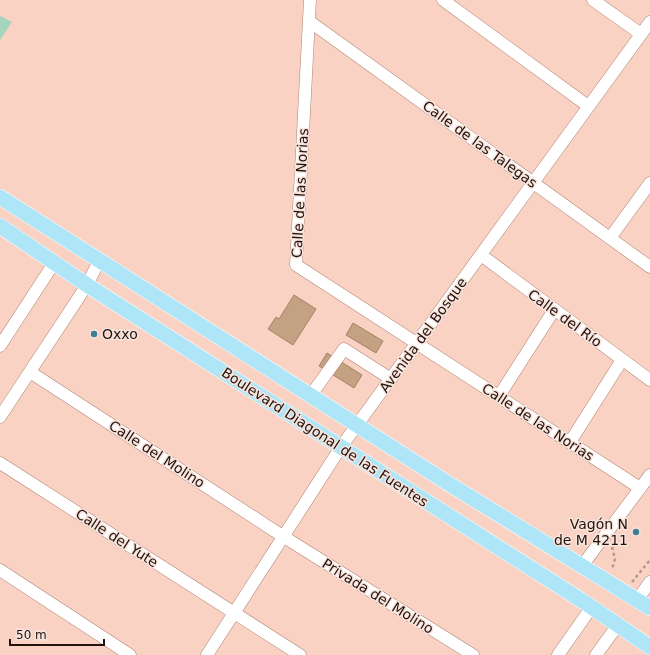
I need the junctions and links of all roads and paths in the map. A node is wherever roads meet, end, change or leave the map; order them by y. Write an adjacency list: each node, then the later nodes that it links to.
1 (310, 0): 4 (street, Calle de las Norias)
2 (443, 0): 7 (street)
3 (593, 0): 6 (street)
4 (309, 20): 8 (street, Calle de las Talegas); 19 (street, Calle de las Norias)
5 (650, 22): 6 (street, Avenida del Bosque)
6 (641, 34): 7 (street, Avenida del Bosque)
7 (588, 106): 8 (street, Avenida del Bosque)
8 (533, 182): 12 (street, Calle de las Talegas); 13 (street, Avenida del Bosque)
9 (650, 183): 12 (street)
10 (0, 197): 14 (main road, Boulevard Diagonal de las Fuentes)
11 (0, 226): 15 (main road, Boulevard Diagonal de las Fuentes)
12 (610, 238): 16 (street, Calle de las Talegas)
13 (481, 255): 18 (street, Calle del Río); 19 (street, Avenida del Bosque)
14 (99, 261): 17 (street); 25 (main road, Boulevard Diagonal de las Fuentes)
15 (54, 263): 17 (main road, Boulevard Diagonal de las Fuentes); 20 (street)
16 (650, 267)
17 (87, 285): 22 (street); 30 (main road, Boulevard Diagonal de las Fuentes)
18 (554, 310): 21 (street, Calle del Río); 26 (street)
19 (417, 343): 23 (street, Avenida del Bosque); 26 (street, Calle de las Norias)
20 (0, 346)
21 (622, 360): 24 (street, Calle del Río); 29 (street)
22 (30, 372): 27 (street); 34 (street, Calle del Molino)
23 (391, 378): 25 (street); 28 (street, Avenida del Bosque)
24 (650, 380)
25 (311, 395): 28 (main road, Boulevard Diagonal de las Fuentes)
26 (499, 396): 29 (street, Calle de las Norias)
27 (0, 417)
28 (357, 424): 30 (street, Avenida del Bosque); 36 (main road, Boulevard Diagonal de las Fuentes)
29 (570, 442): 33 (street, Calle de las Norias)
30 (341, 447): 34 (street, Avenida del Bosque); 41 (main road, Boulevard Diagonal de las Fuentes)
31 (0, 463): 43 (street, Calle del Yute)
32 (650, 475): 33 (street)
33 (640, 488): 36 (street)
34 (284, 537): 43 (street, Avenida del Bosque); 49 (street, Privada del Molino)
35 (650, 560): 39 (path)
36 (582, 566): 39 (main road, Boulevard Diagonal de las Fuentes)
37 (0, 570): 46 (street)
38 (650, 582): 40 (street)
39 (624, 592): 40 (main road, Boulevard Diagonal de las Fuentes)
40 (637, 600): 42 (main road, Boulevard Diagonal de las Fuentes)
41 (592, 608): 44 (main road, Boulevard Diagonal de las Fuentes); 50 (street)
42 (650, 608)
43 (234, 614): 47 (street, Avenida del Bosque); 48 (street, Calle del Yute)
44 (617, 626): 45 (main road, Boulevard Diagonal de las Fuentes); 51 (street)
45 (650, 648)
46 (130, 655)
47 (207, 655)
48 (300, 655)
49 (473, 655)
50 (558, 655)
51 (596, 655)

